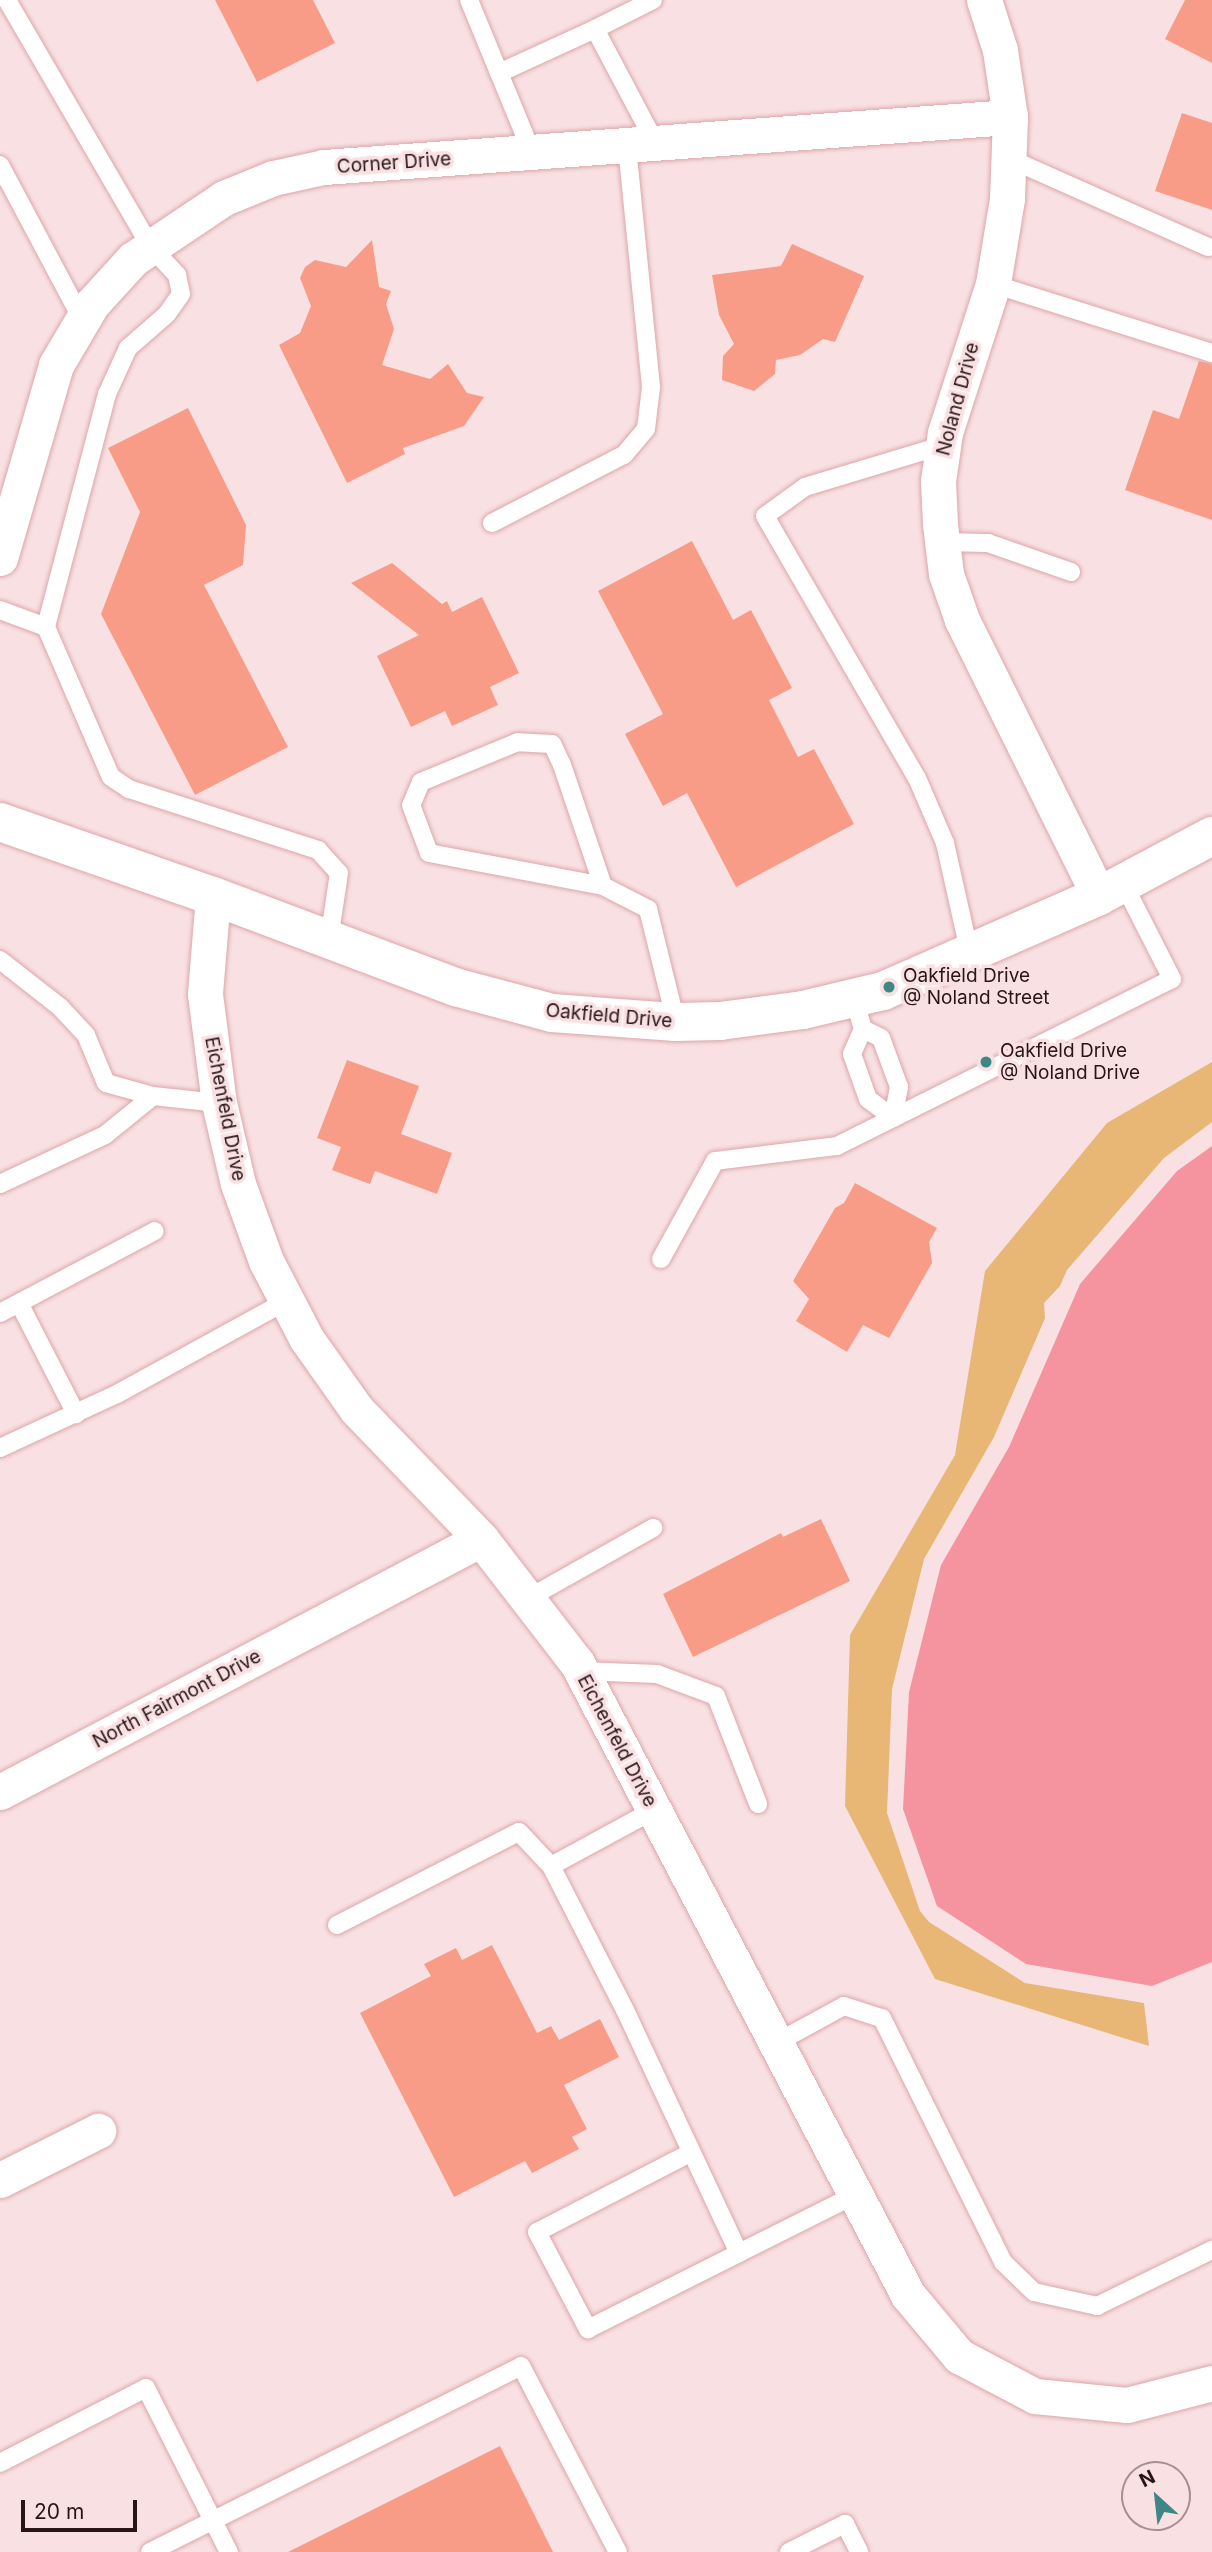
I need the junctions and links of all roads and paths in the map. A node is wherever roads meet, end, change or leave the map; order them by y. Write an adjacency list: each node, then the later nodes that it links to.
1 (7, 0): 12 (lane)
2 (469, 0): 6 (lane)
3 (653, 0): 5 (lane)
4 (984, 0): 7 (street, Noland Drive)
5 (595, 29): 6 (lane); 8 (lane)
6 (499, 73): 9 (lane)
7 (1010, 117): 8 (street, Corner Drive); 10 (street, Noland Drive)
8 (641, 145): 9 (street, Corner Drive); 18 (lane)
9 (532, 153): 12 (street, Corner Drive)
10 (1008, 158): 13 (lane); 14 (street, Noland Drive)
11 (0, 165): 15 (lane)
12 (150, 246): 15 (street, Corner Drive); 23 (lane)
13 (1208, 247)
14 (993, 284): 16 (lane); 17 (street, Noland Drive)
15 (83, 321): 19 (street, Corner Drive)
16 (1212, 353)
17 (944, 445): 20 (street, Noland Drive); 30 (lane)
18 (492, 523)
19 (3, 538)
20 (942, 542): 21 (lane); 27 (street, Noland Drive)
21 (1071, 572)
22 (0, 610): 23 (lane)
23 (46, 627): 29 (lane)
24 (0, 822): 28 (street, Oakfield Drive)
25 (1212, 836): 27 (street, Oakfield Drive)
26 (603, 886): 26 (lane); 33 (lane)
27 (1111, 889): 30 (street, Oakfield Drive); 36 (lane)
28 (213, 896): 29 (street, Oakfield Drive); 35 (street, Eichenfeld Drive)
29 (329, 940): 33 (street, Oakfield Drive)
30 (970, 955): 32 (street, Oakfield Drive)
31 (0, 960): 34 (lane)
32 (858, 1013): 33 (street, Oakfield Drive); 36 (lane); 36 (lane)
33 (676, 1023)
34 (153, 1096): 35 (lane); 37 (lane)
35 (219, 1103): 40 (street, Eichenfeld Drive)
36 (893, 1118): 39 (lane)
37 (0, 1184)
38 (155, 1231): 41 (lane)
39 (661, 1259)
40 (286, 1301): 43 (lane); 46 (street, Eichenfeld Drive)
41 (19, 1303): 42 (lane); 43 (lane)
42 (0, 1313)
43 (76, 1413): 44 (lane)
44 (0, 1448)
45 (653, 1528): 47 (lane)
46 (481, 1539): 47 (street, Eichenfeld Drive); 49 (street, North Fairmont Drive)
47 (527, 1599): 48 (street, Eichenfeld Drive)
48 (581, 1671): 50 (lane); 51 (street, Eichenfeld Drive)
49 (0, 1792)
50 (758, 1804)
51 (654, 1810): 52 (lane); 54 (street, Eichenfeld Drive)
52 (551, 1866): 53 (lane); 56 (lane)
53 (337, 1924)
54 (776, 2043): 58 (street, Eichenfeld Drive); 59 (lane)
55 (98, 2131): 57 (street)
56 (690, 2153): 60 (lane); 60 (lane)
57 (0, 2180)
58 (855, 2194): 60 (lane); 61 (street, Eichenfeld Drive)
59 (1212, 2250)
60 (739, 2253)
61 (1212, 2383)
62 (0, 2463): 63 (lane)
63 (213, 2520): 64 (lane); 65 (lane); 66 (lane)
64 (150, 2552)
65 (229, 2552)
66 (618, 2552)
67 (789, 2552): 68 (lane)
68 (859, 2552)

